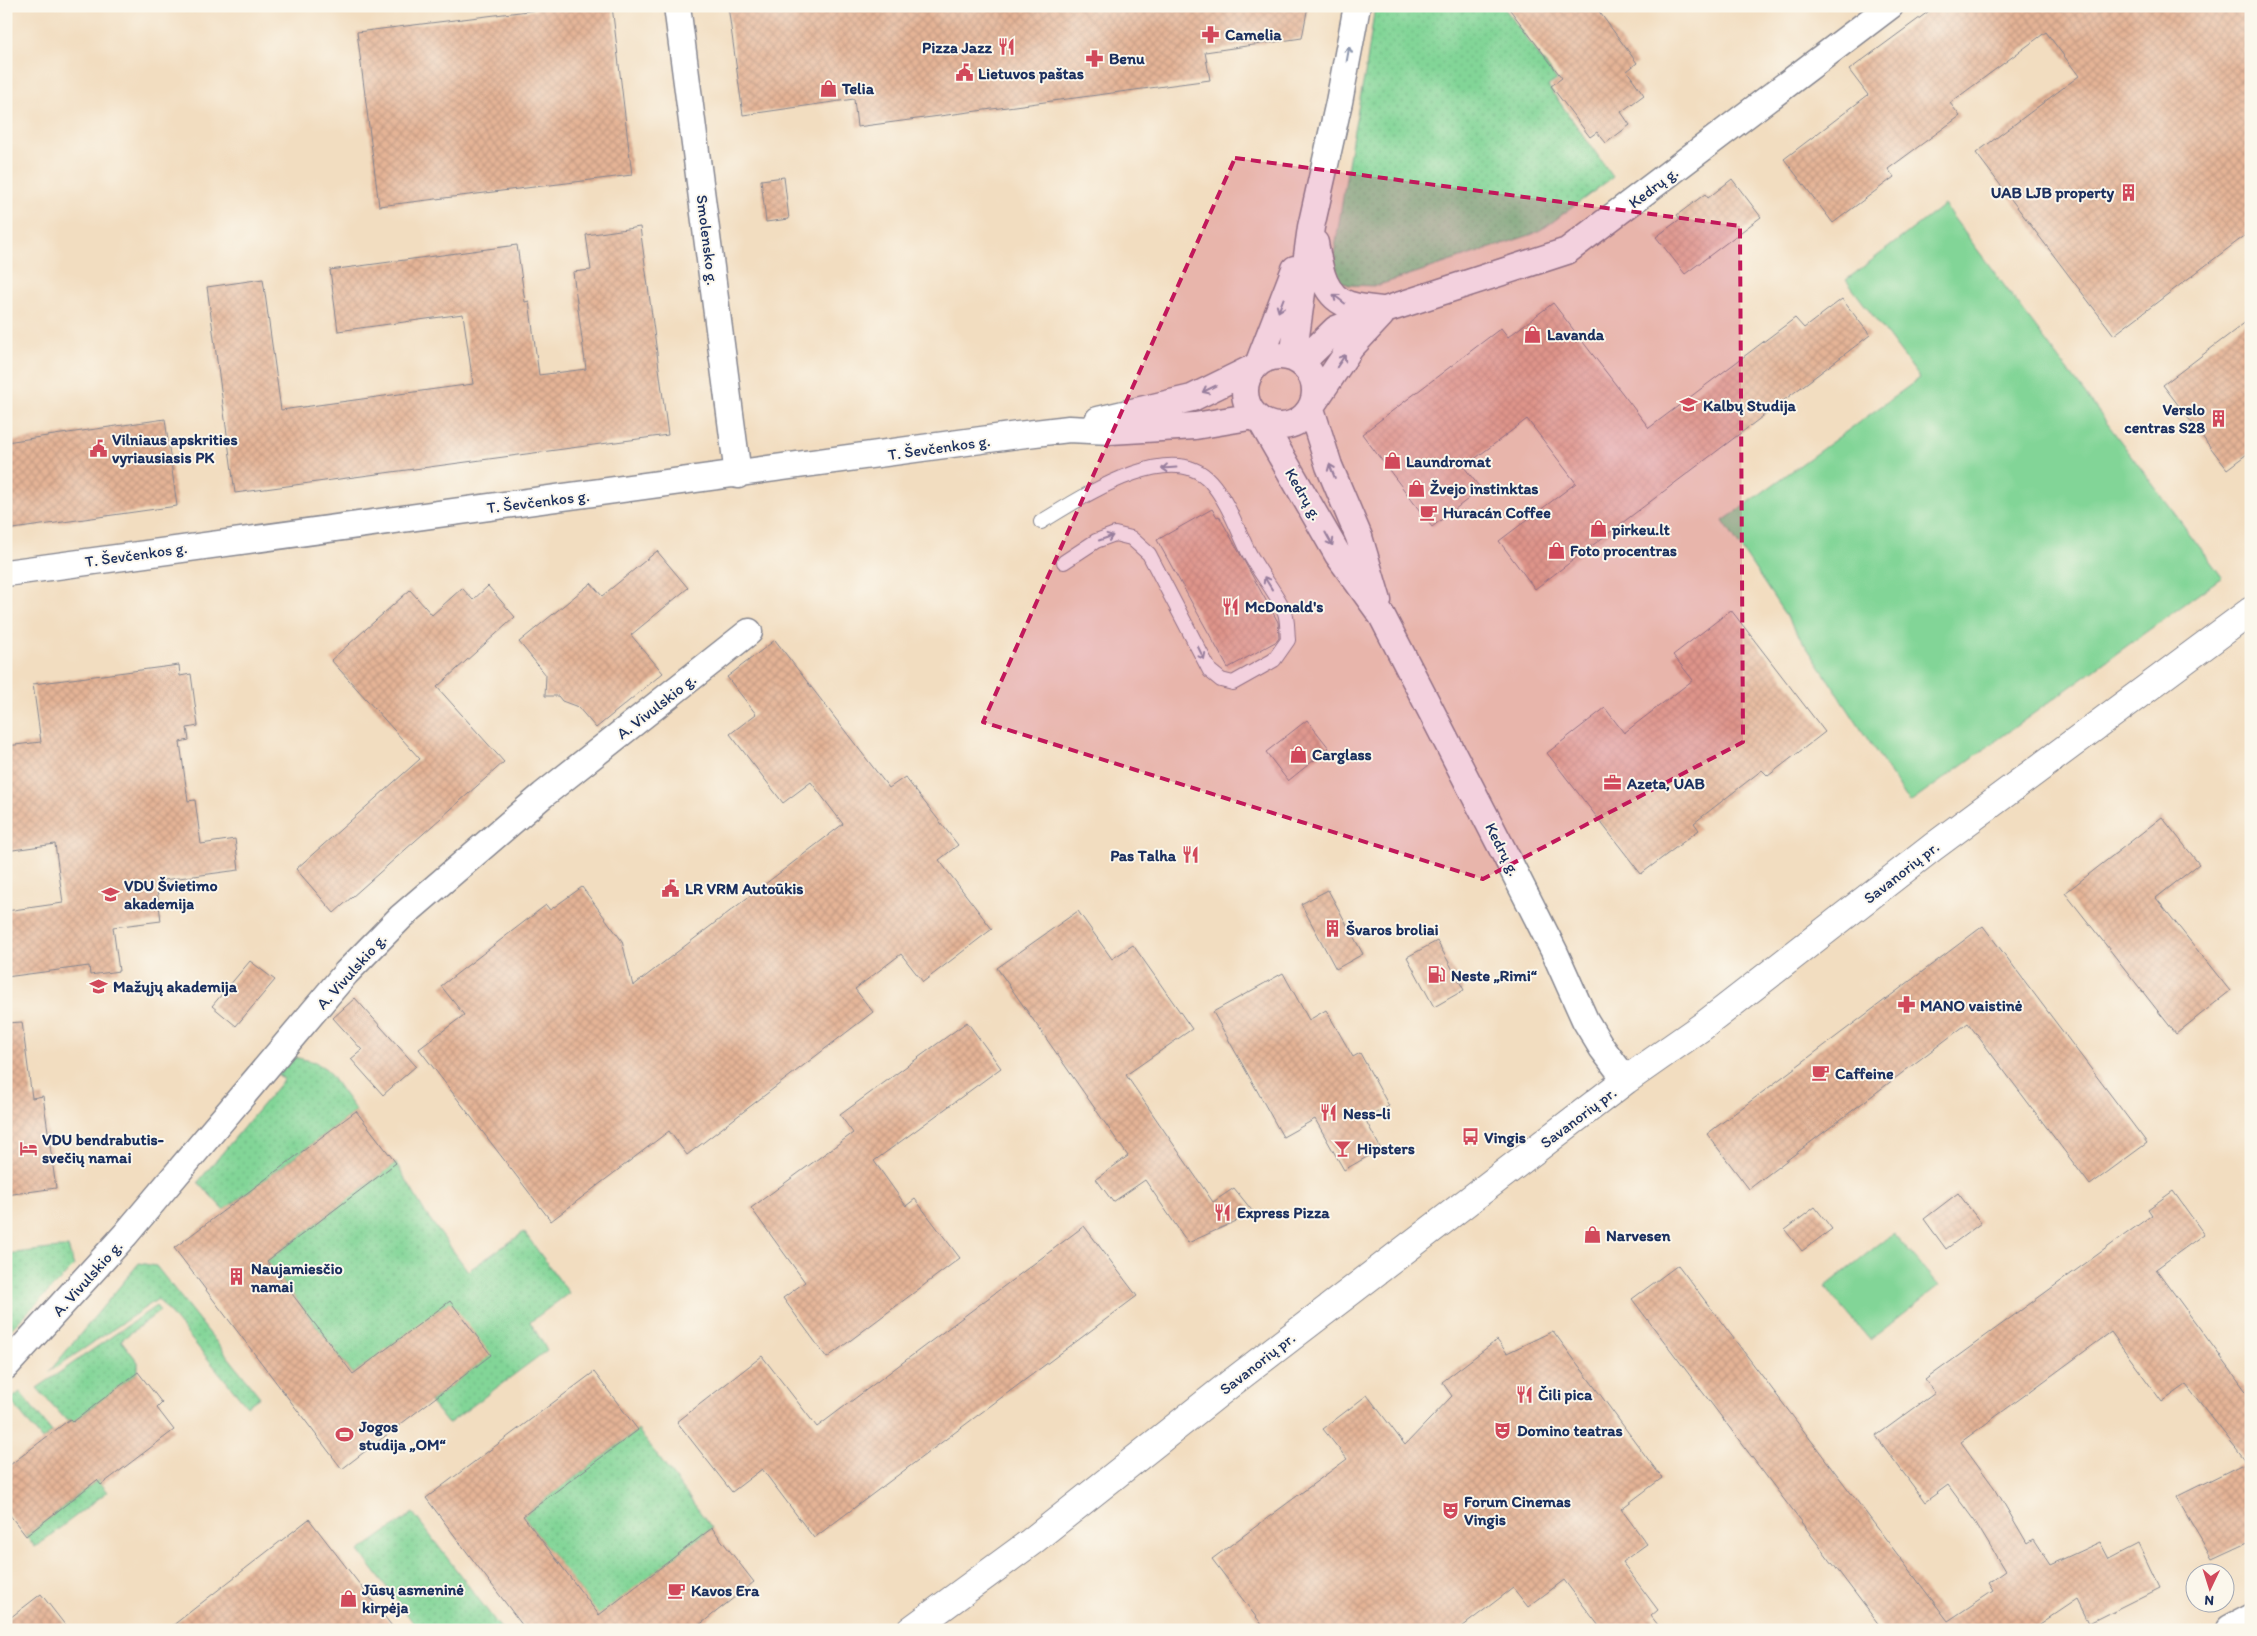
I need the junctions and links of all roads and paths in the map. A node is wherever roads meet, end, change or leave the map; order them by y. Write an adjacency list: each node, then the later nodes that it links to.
1 (677, 6): 11 (street, Smolensko g.)
2 (1357, 6): 4 (street, one-way to 2)
3 (1890, 6): 5 (street, Kedrų g.)
4 (1311, 227): 5 (street, Kedrų g., one-way to 4); 6 (street); 7 (street, one-way to 7)
5 (1385, 310): 6 (street, Kedrų g.); 8 (street, Kedrų g., one-way to 5)
6 (1297, 360): 7 (street); 8 (street)
7 (1256, 365): 9 (street); 10 (street, T. Ševčenkos g., one-way to 10)
8 (1312, 405): 9 (street); 16 (street, Kedrų g., one-way to 8)
9 (1258, 419): 10 (street, T. Ševčenkos g.); 16 (street, Kedrų g., one-way to 16)
10 (1069, 429): 11 (street, T. Ševčenkos g.)
11 (738, 474): 14 (street, T. Ševčenkos g.)
12 (1041, 522): 13 (lane, one-way to 12)
13 (1064, 562)
14 (6, 573)
15 (2251, 611): 18 (main road, Savanorių pr.)
16 (1382, 616): 18 (street, Kedrų g.)
17 (749, 632): 19 (street, A. Vivulskio g.)
18 (1626, 1080): 21 (main road, Savanorių pr.)
19 (6, 1366)
20 (2251, 1618): 22 (street)
21 (911, 1630)
22 (2228, 1630)

